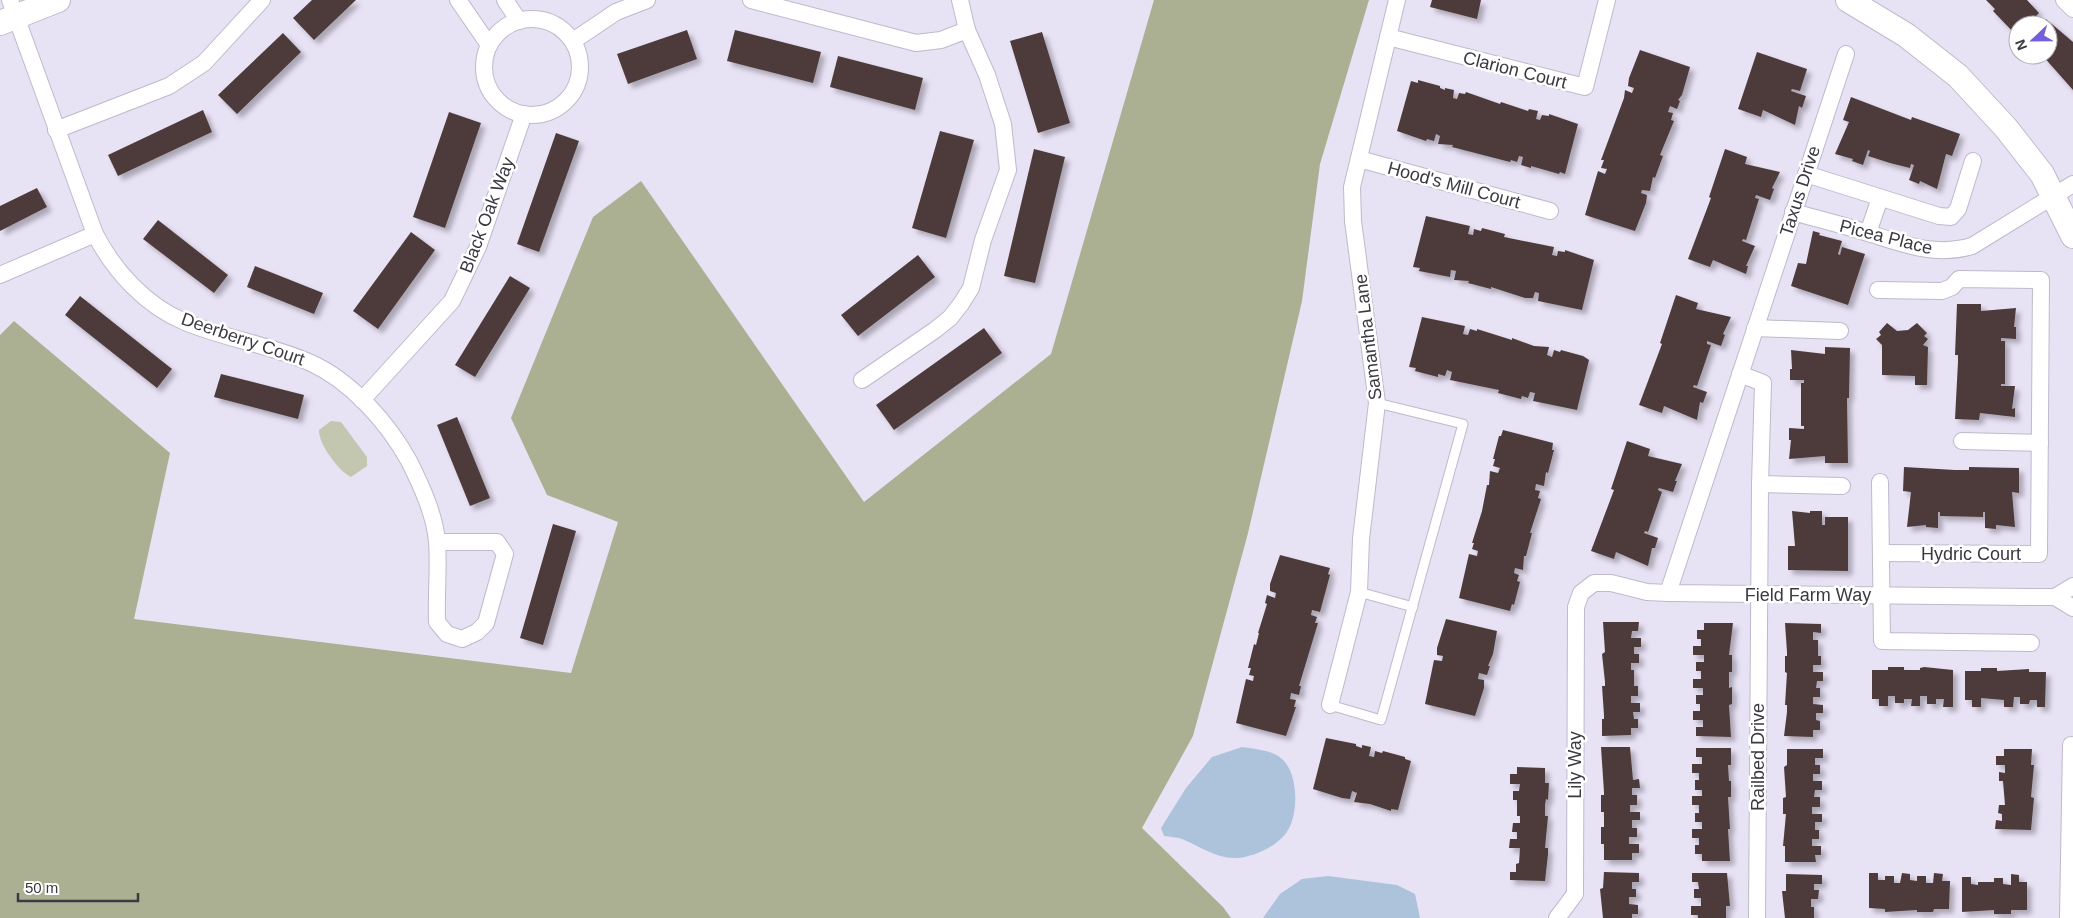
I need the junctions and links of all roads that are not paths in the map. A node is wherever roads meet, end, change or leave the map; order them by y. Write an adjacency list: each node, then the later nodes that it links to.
1 (58, 0): 13 (street)
2 (262, 0): 21 (street)
3 (458, 0): 18 (street)
4 (505, 0): 14 (street)
5 (647, 0): 17 (street)
6 (751, 0): 15 (street)
7 (960, 0): 15 (street)
8 (1397, 0): 16 (street, Samantha Lane)
9 (1607, 0): 16 (street, Clarion Court)
10 (1848, 0): 25 (street)
11 (2064, 0): 12 (street)
12 (2073, 9)
13 (9, 13): 21 (street, Deerberry Court)
14 (519, 21): 17 (street); 18 (street)
15 (967, 30): 39 (street)
16 (1388, 37): 22 (street, Samantha Lane)
17 (572, 41): 20 (street)
18 (490, 45): 20 (street)
19 (1846, 54): 24 (street, Taxus Drive)
20 (524, 114): 40 (street, Black Oak Way)
21 (56, 130): 30 (street, Deerberry Court)
22 (1359, 159): 27 (street, Hood's Mill Court); 41 (street, Samantha Lane)
23 (1973, 161): 26 (street)
24 (1806, 174): 26 (street); 28 (street, Taxus Drive)
25 (2063, 189): 31 (street); 32 (street, Picea Place)
26 (1880, 198): 29 (street)
27 (1550, 211)
28 (1793, 212): 29 (street, Picea Place); 36 (street, Taxus Drive)
29 (1868, 233): 32 (street, Picea Place)
30 (95, 234): 33 (street); 40 (street, Deerberry Court)
31 (2073, 236)
32 (1956, 251): 34 (street)
33 (0, 275)
34 (1959, 279): 35 (street); 43 (street, Hydric Court)
35 (1878, 290)
36 (1755, 328): 37 (street); 38 (street, Taxus Drive)
37 (1840, 331)
38 (1740, 374): 45 (street, Railbed Drive); 51 (street, Taxus Drive)
39 (862, 380)
40 (362, 400): 47 (street, Deerberry Court)
41 (1377, 403): 50 (street, Samantha Lane); 55 (lane)
42 (1962, 441): 43 (street)
43 (2040, 443): 48 (street, Hydric Court)
44 (1880, 482): 48 (street)
45 (1760, 484): 46 (street); 52 (street, Railbed Drive)
46 (1842, 486)
47 (437, 542): 47 (street, Deerberry Court)
48 (1881, 553): 53 (street)
49 (2073, 586): 54 (street)
50 (1359, 592): 55 (lane); 59 (street, Samantha Lane)
51 (1668, 593): 52 (street, Field Farm Way); 56 (street, Field Farm Way)
52 (1758, 595): 53 (street, Field Farm Way); 62 (street, Railbed Drive)
53 (1881, 596): 54 (street, Field Farm Way); 58 (street)
54 (2055, 597): 57 (street)
55 (1413, 607): 59 (lane)
56 (1576, 607): 61 (street, Lily Way)
57 (2073, 608)
58 (2031, 643)
59 (1330, 705)
60 (2071, 745): 63 (street)
61 (1557, 918)
62 (1757, 918)
63 (2068, 918)

